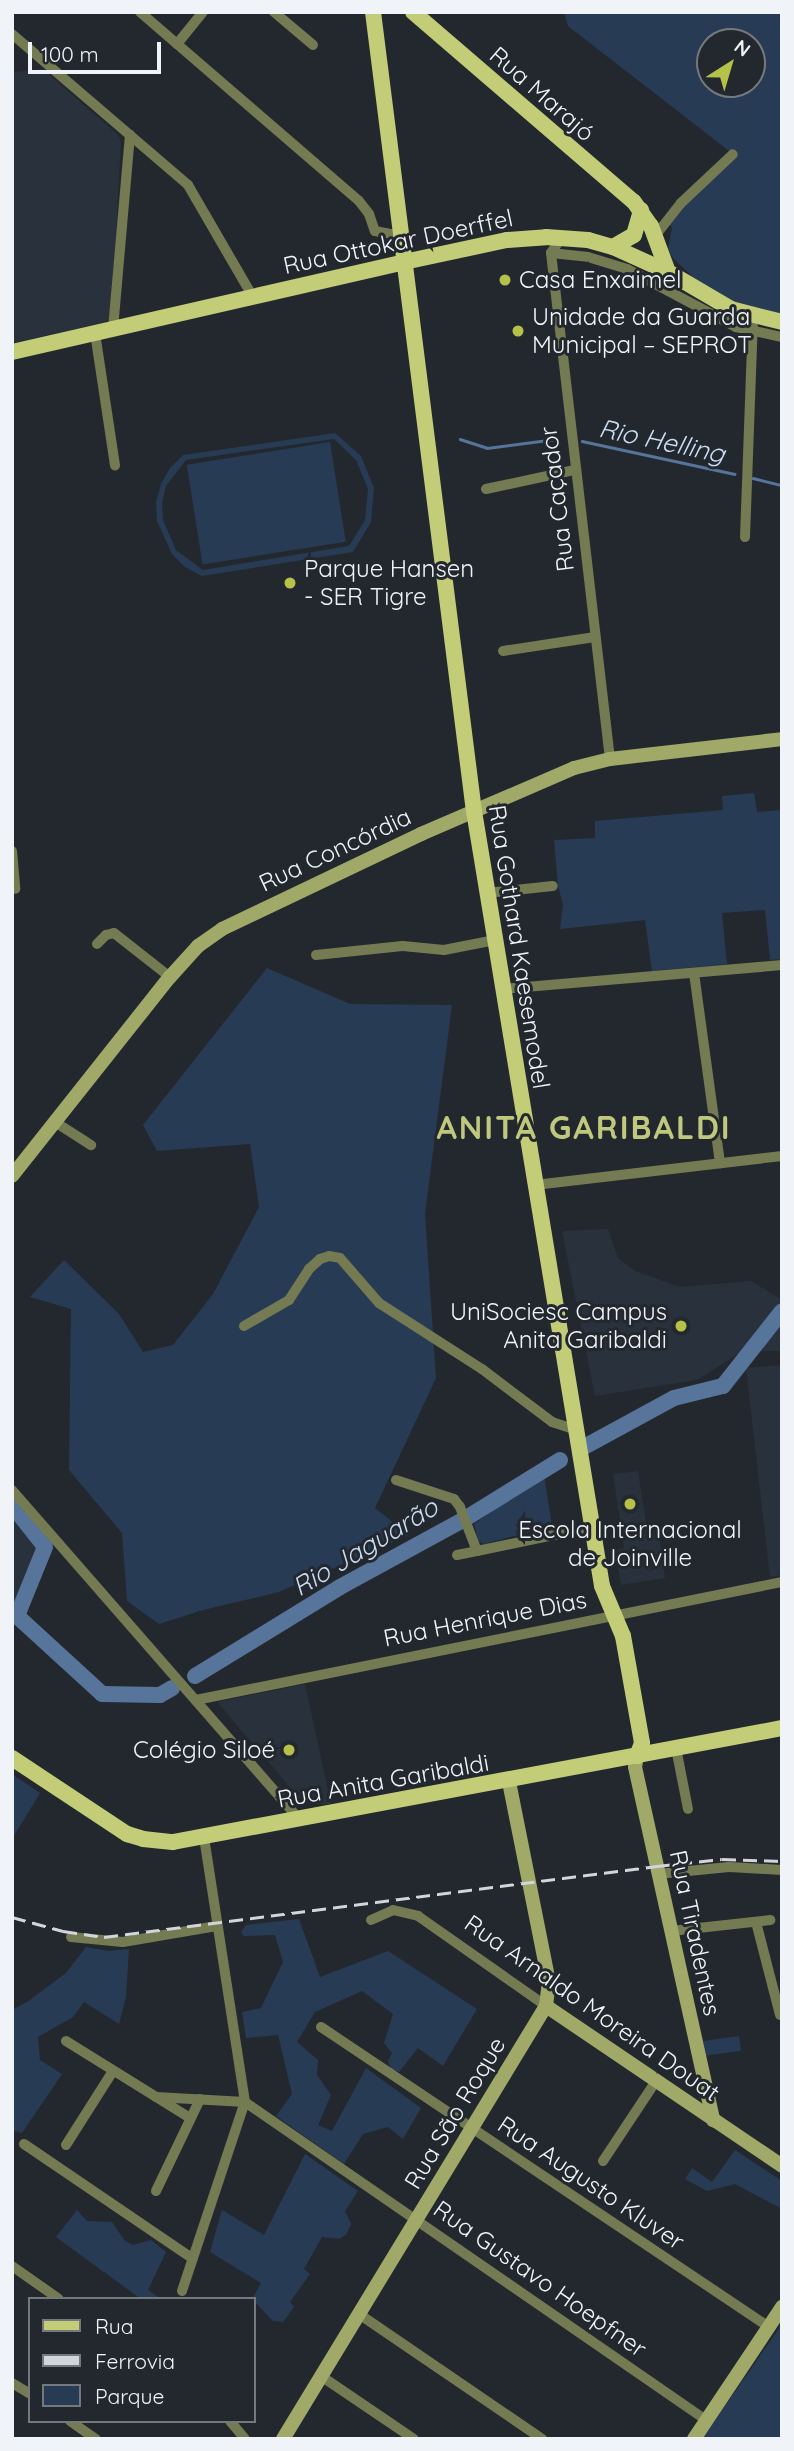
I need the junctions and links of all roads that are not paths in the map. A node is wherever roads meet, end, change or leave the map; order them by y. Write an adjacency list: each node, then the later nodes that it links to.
1 (140, 12): 7 (street)
2 (203, 12): 7 (street)
3 (274, 12): 8 (street)
4 (416, 13): 11 (main road, Rua Marajó)
5 (374, 14): 12 (main road, Rua Gothard Kaesemodel)
6 (12, 34): 9 (street)
7 (177, 44): 12 (street)
8 (313, 45)
9 (130, 135): 20 (street); 23 (street)
10 (733, 154): 13 (street)
11 (641, 210): 13 (main road, Rua Marajó); 15 (main road)
12 (401, 236): 17 (main road, Rua Gothard Kaesemodel); 18 (main road)
13 (655, 236): 19 (main road, Rua Marajó)
14 (562, 237): 15 (main road, Rua Ottokar Doerffel); 16 (street); 17 (main road, Rua Ottokar Doerffel)
15 (613, 247): 19 (main road, Rua Ottokar Doerffel)
16 (551, 253): 22 (street); 28 (street, Rua Caçador)
17 (404, 262): 18 (main road, Rua Ottokar Doerffel); 35 (main road, Rua Gothard Kaesemodel)
18 (376, 268): 20 (main road, Rua Ottokar Doerffel)
19 (668, 272): 22 (main road, Rua Ottokar Doerffel)
20 (253, 297): 23 (main road, Rua Ottokar Doerffel)
21 (782, 322): 22 (main road, Rua Ottokar Doerffel)
22 (752, 325): 25 (street); 30 (street)
23 (113, 329): 24 (main road, Rua Ottokar Doerffel)
24 (95, 333): 26 (main road, Rua Ottokar Doerffel); 27 (street)
25 (782, 337)
26 (12, 352)
27 (115, 465)
28 (575, 471): 29 (street); 31 (street, Rua Caçador)
29 (486, 489)
30 (745, 537)
31 (595, 637): 32 (street); 34 (street, Rua Caçador)
32 (503, 651)
33 (782, 739): 34 (street, Rua Concórdia)
34 (610, 760): 35 (street, Rua Concórdia)
35 (474, 811): 39 (main road, Rua Gothard Kaesemodel); 45 (street, Rua Concórdia)
36 (12, 851): 38 (street)
37 (553, 886): 39 (street)
38 (15, 889)
39 (487, 892): 40 (main road, Rua Gothard Kaesemodel)
40 (495, 940): 42 (street); 46 (main road, Rua Gothard Kaesemodel)
41 (97, 944): 45 (street)
42 (316, 956)
43 (782, 965): 44 (street)
44 (694, 973): 46 (street); 50 (street)
45 (170, 976): 47 (street, Rua Concórdia)
46 (503, 989): 52 (main road, Rua Gothard Kaesemodel)
47 (55, 1122): 48 (street); 51 (street, Rua Concórdia)
48 (91, 1145)
49 (782, 1156): 50 (street)
50 (720, 1163): 52 (street)
51 (12, 1176)
52 (536, 1185): 54 (main road, Rua Gothard Kaesemodel)
53 (243, 1326): 54 (street)
54 (576, 1430): 57 (main road, Rua Gothard Kaesemodel)
55 (396, 1480): 58 (street)
56 (12, 1490): 62 (street)
57 (592, 1527): 58 (street); 61 (main road, Rua Gothard Kaesemodel)
58 (477, 1551): 59 (street)
59 (457, 1555)
60 (782, 1581): 61 (street, Rua Henrique Dias)
61 (613, 1615): 62 (street, Rua Henrique Dias); 65 (main road, Rua Gothard Kaesemodel)
62 (197, 1700): 69 (street)
63 (782, 1728): 64 (main road, Rua Anita Garibaldi)
64 (676, 1748): 65 (main road, Rua Anita Garibaldi); 68 (street)
65 (637, 1756): 67 (main road, Rua Anita Garibaldi); 72 (street, Rua Tiradentes)
66 (12, 1758): 70 (main road, Rua Anita Garibaldi)
67 (509, 1781): 69 (main road, Rua Anita Garibaldi); 79 (street, Rua São Roque)
68 (688, 1809)
69 (299, 1820): 70 (main road, Rua Anita Garibaldi)
70 (204, 1838): 76 (street)
71 (782, 1870): 72 (street)
72 (659, 1874): 77 (street, Rua Tiradentes)
73 (371, 1920): 80 (street, Rua Arnaldo Moreira Douat)
74 (770, 1920): 75 (street)
75 (756, 1922): 77 (street); 81 (street)
76 (218, 1926): 78 (street); 91 (street)
77 (671, 1931): 87 (street, Rua Tiradentes)
78 (71, 1937)
79 (549, 1982): 80 (street, Rua São Roque); 82 (street)
80 (546, 2006): 82 (street, Rua Arnaldo Moreira Douat); 94 (street, Rua São Roque)
81 (779, 2015)
82 (569, 2022): 86 (street, Rua Arnaldo Moreira Douat)
83 (321, 2027): 94 (street, Rua Augusto Kluver)
84 (66, 2041): 85 (street)
85 (113, 2071): 88 (street); 96 (street)
86 (656, 2081): 90 (street, Rua Arnaldo Moreira Douat); 97 (street)
87 (705, 2087): 90 (street); 93 (street, Rua Tiradentes)
88 (156, 2097): 89 (street); 92 (street)
89 (200, 2099): 91 (street); 92 (street)
90 (685, 2101): 93 (street, Rua Arnaldo Moreira Douat)
91 (245, 2102): 100 (street, Rua Gustavo Hoepfner); 101 (street)
92 (190, 2118): 99 (street)
93 (713, 2120): 98 (street, Rua Arnaldo Moreira Douat)
94 (472, 2128): 100 (street, Rua São Roque); 107 (street, Rua Augusto Kluver)
95 (23, 2144): 101 (street)
96 (66, 2145)
97 (603, 2161)
98 (782, 2166)
99 (156, 2191)
100 (416, 2220): 106 (street, Rua São Roque); 111 (street, Rua Gustavo Hoepfner)
101 (193, 2259): 103 (street)
102 (12, 2266): 104 (street)
103 (182, 2291)
104 (56, 2297)
105 (782, 2307): 107 (street)
106 (359, 2314): 108 (street, Rua São Roque); 118 (street)
107 (769, 2327): 111 (street)
108 (321, 2376): 116 (street, Rua São Roque); 117 (street)
109 (12, 2383): 110 (street)
110 (28, 2393)
111 (706, 2420): 119 (street)
112 (73, 2423): 114 (street)
113 (232, 2423): 115 (street)
114 (96, 2439)
115 (245, 2439)
116 (283, 2439)
117 (414, 2439)
118 (542, 2439)
119 (694, 2439)

